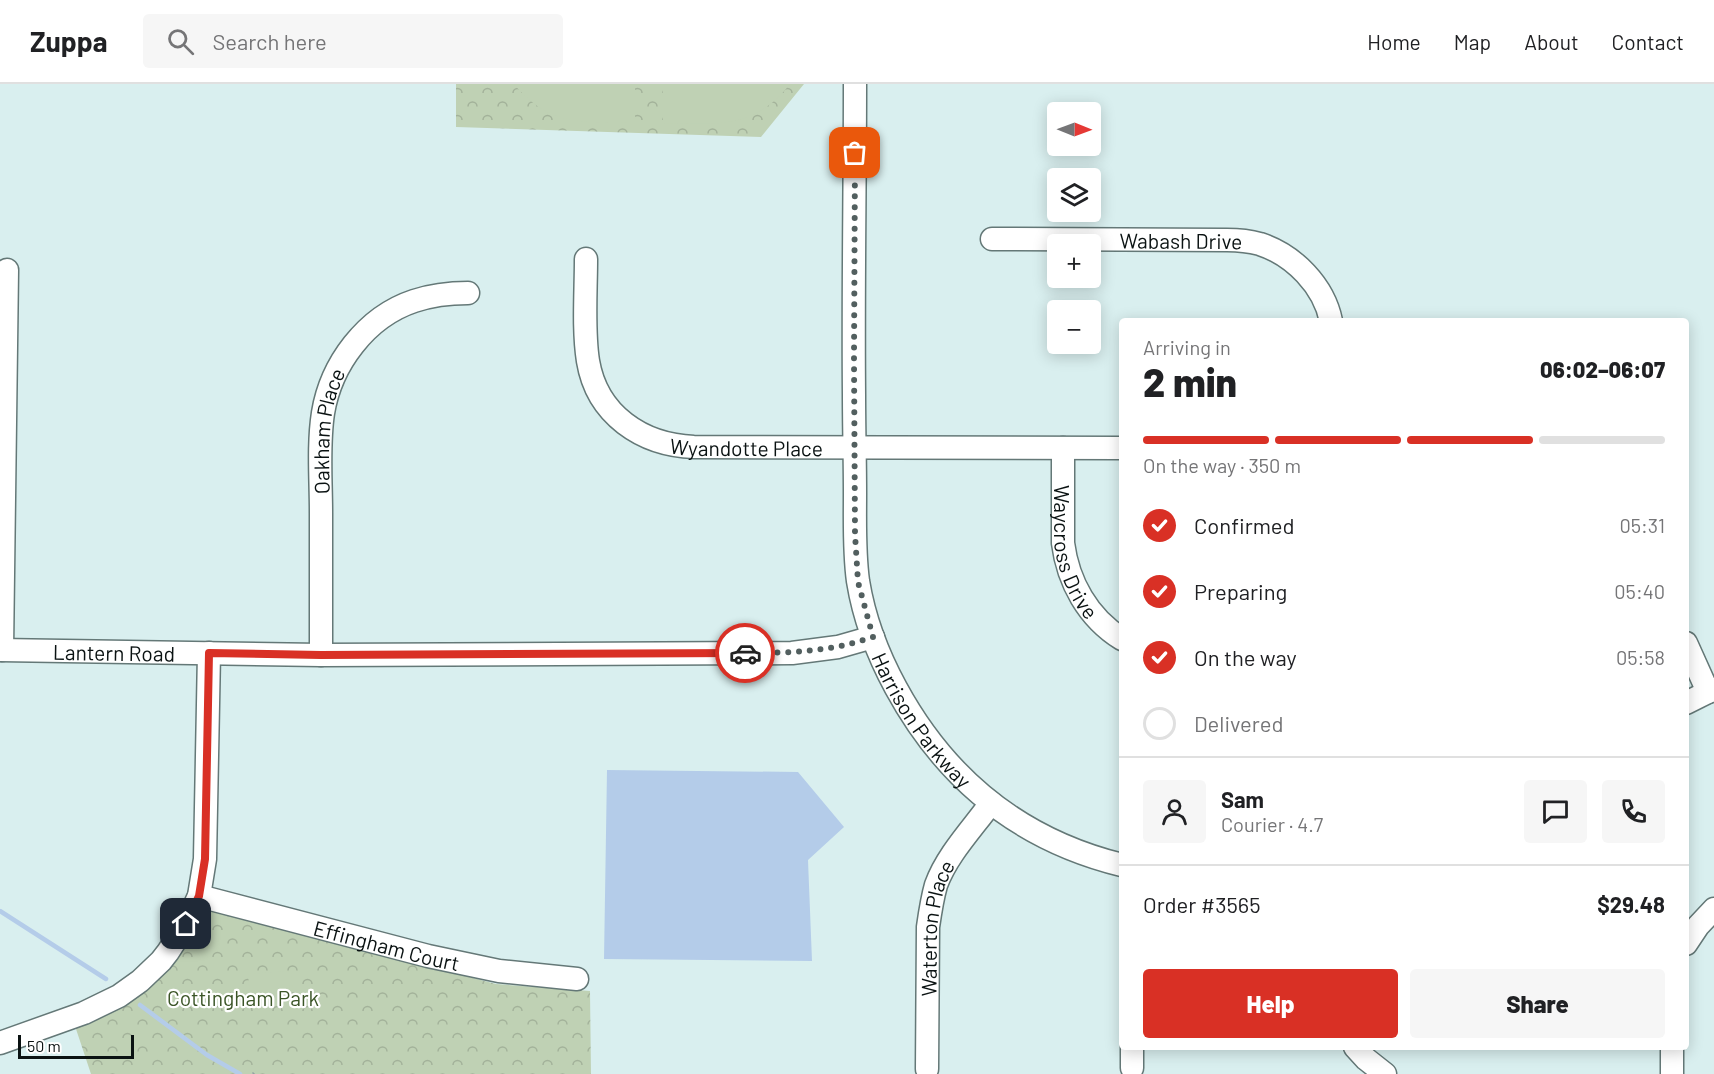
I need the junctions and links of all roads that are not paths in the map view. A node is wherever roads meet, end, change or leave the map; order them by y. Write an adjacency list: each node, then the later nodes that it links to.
1 (855, 84): 7 (street, Harrison Parkway)
2 (992, 239): 6 (street, Wabash Drive)
3 (586, 259): 7 (street, Wyandotte Place)
4 (7, 270): 13 (street)
5 (468, 293): 15 (street, Oakham Place)
6 (1330, 318)
7 (854, 447): 8 (street, Wyandotte Place); 10 (street, Harrison Parkway)
8 (1063, 448): 9 (street, Wyandotte Place); 11 (street, Waycross Drive)
9 (1119, 448)
10 (873, 637): 15 (street, Lantern Road); 18 (street, Harrison Parkway)
11 (1119, 637)
12 (1689, 649): 16 (street)
13 (1, 650): 14 (street, Lantern Road)
14 (209, 653): 15 (street, Lantern Road); 20 (street)
15 (321, 655)
16 (1711, 691): 17 (street)
17 (1689, 701)
18 (991, 804): 19 (street, Harrison Parkway); 27 (street, Waterton Place)
19 (1119, 864)
20 (199, 896): 23 (street, Effingham Court); 24 (street)
21 (1714, 909): 22 (street)
22 (1689, 940)
23 (578, 979)
24 (0, 1042)
25 (1358, 1050): 28 (street)
26 (1672, 1050): 29 (street)
27 (927, 1069)
28 (1386, 1074)
29 (1672, 1074)

